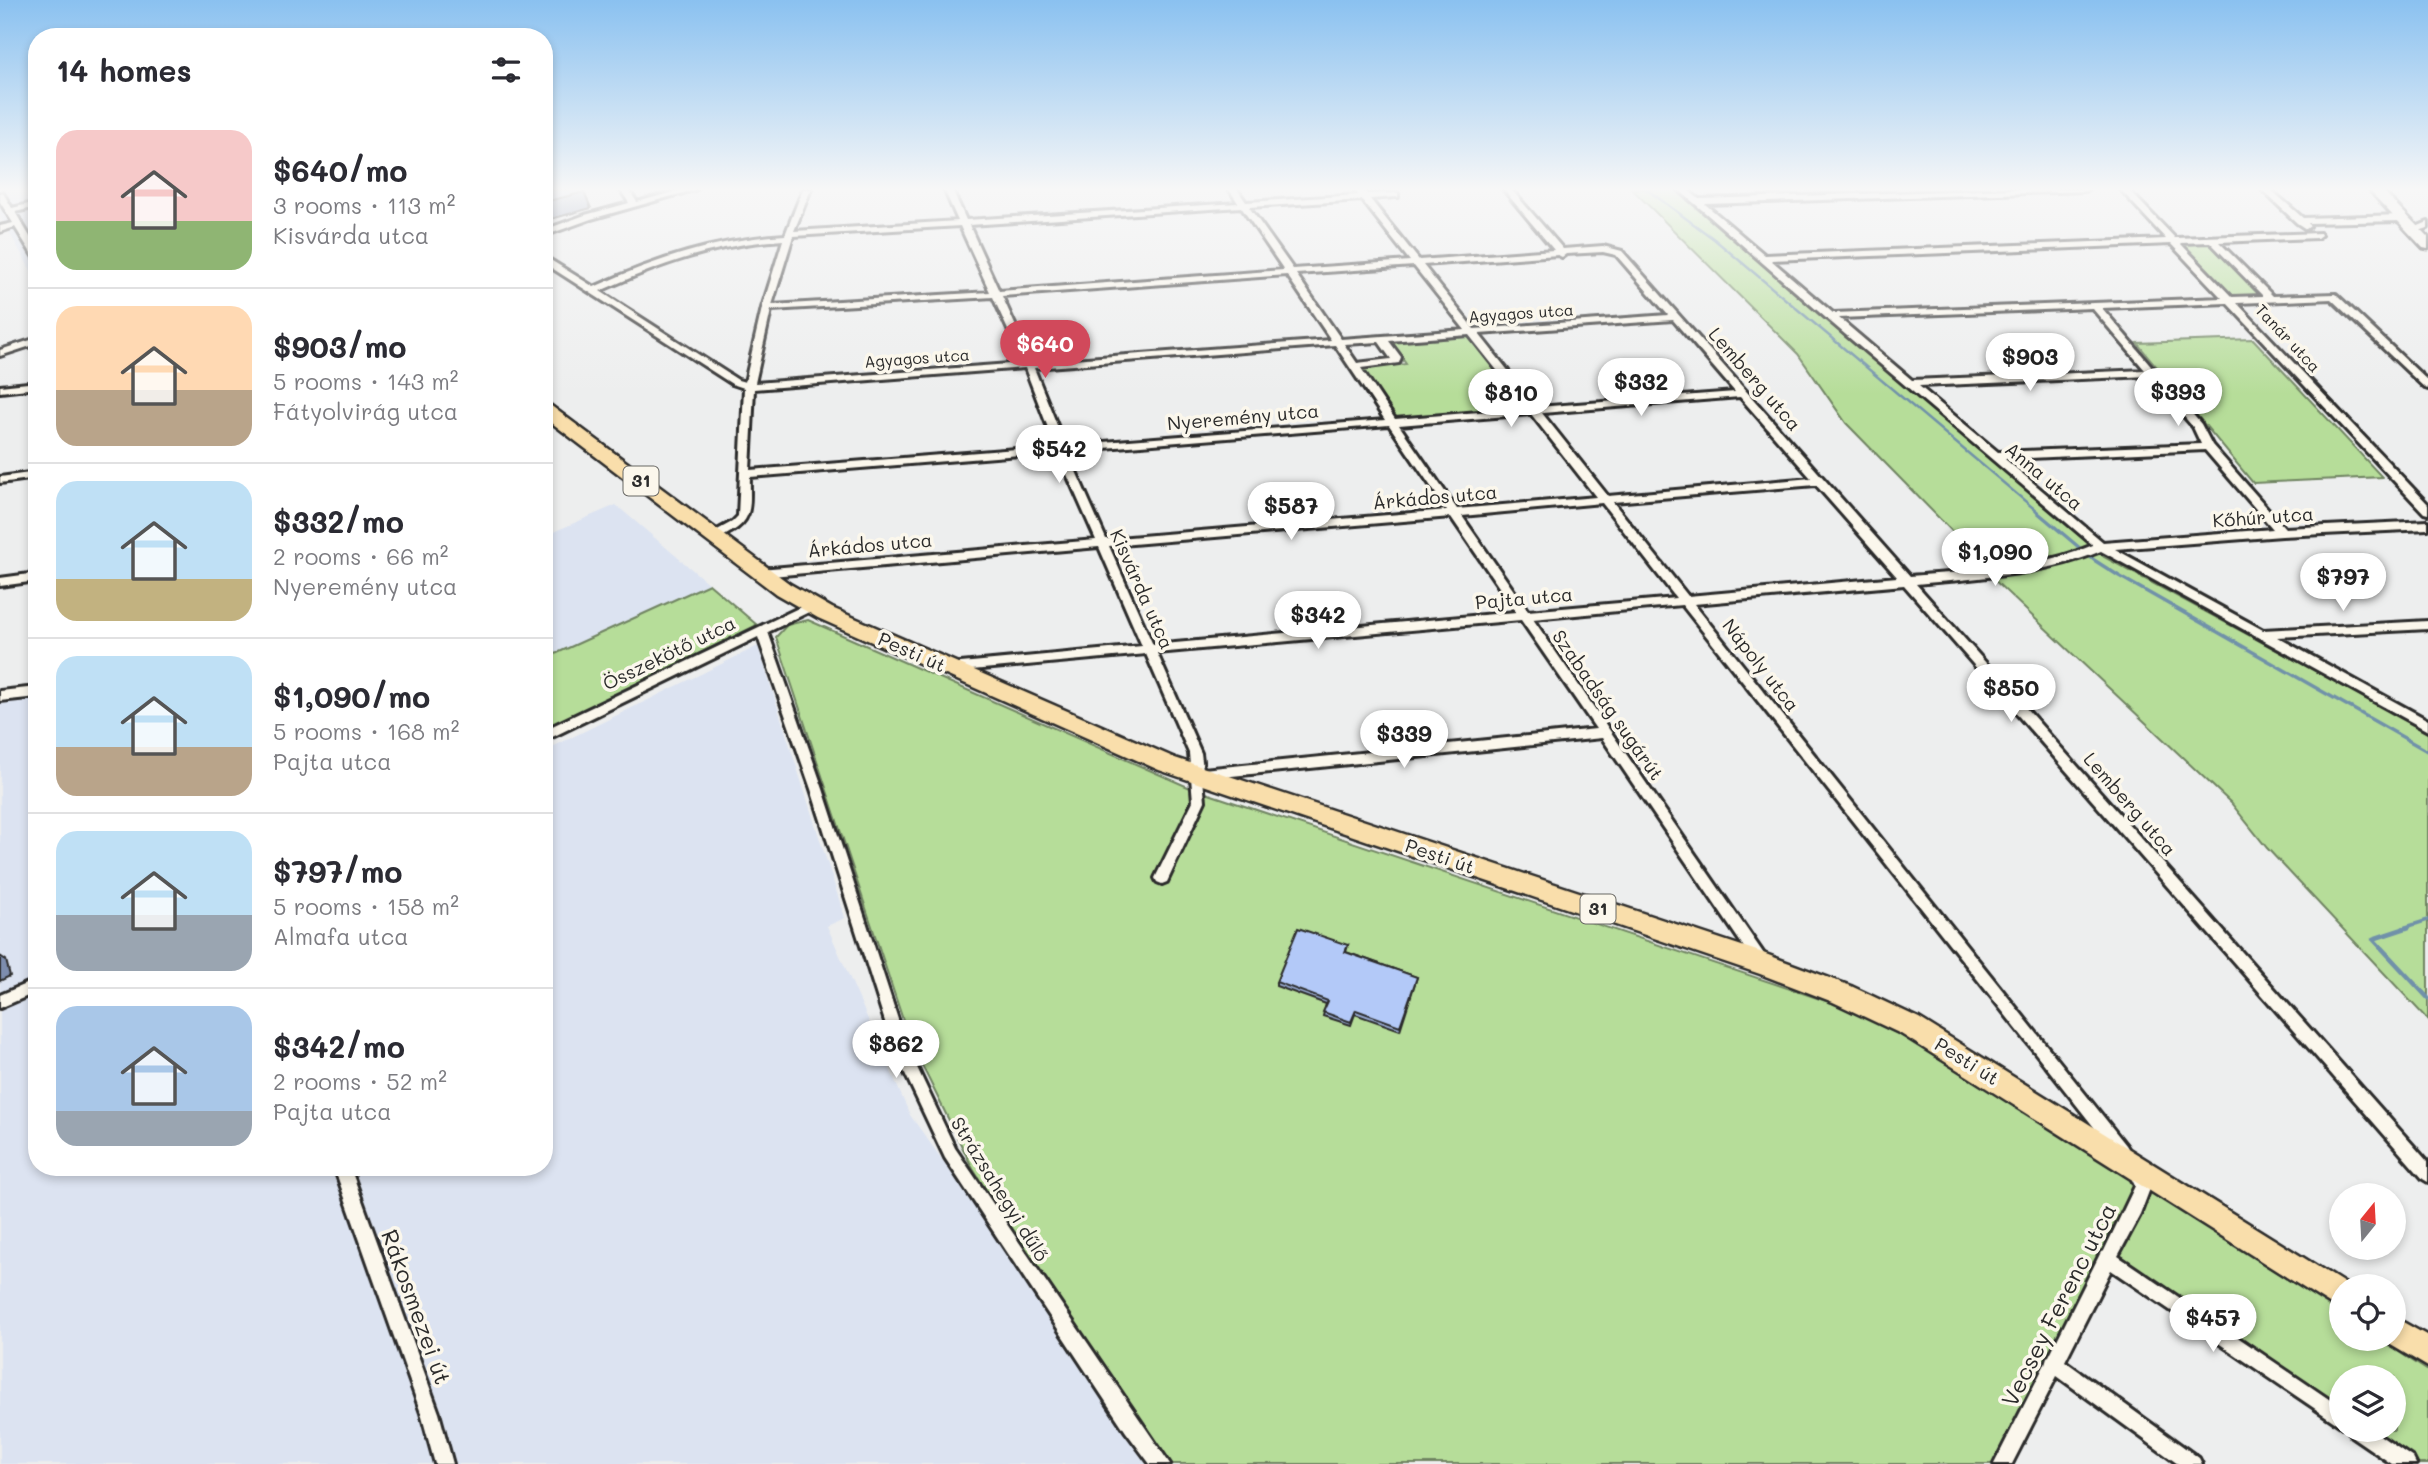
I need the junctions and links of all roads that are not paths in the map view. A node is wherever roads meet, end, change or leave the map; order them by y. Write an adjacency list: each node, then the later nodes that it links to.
1 (674, 257): 15 (street)
2 (782, 257): 21 (street)
3 (978, 257): 16 (street, Kisvárda utca)
4 (1279, 257): 14 (street, Szabadság sugárút)
5 (1413, 257): 12 (street, Nápoly utca)
6 (1514, 257): 12 (street, Lemberg utca)
7 (1623, 257): 23 (street, Lemberg utca)
8 (1778, 257): 11 (street)
9 (2190, 257): 19 (street, Tanár utca)
10 (2230, 257): 18 (street, Tanár utca)
11 (1762, 258): 22 (street, Anna utca)
12 (1418, 264): 14 (street, Lemberg utca); 24 (street, Nápoly utca)
13 (553, 265): 15 (street)
14 (1290, 273): 16 (street, Lemberg utca); 26 (street, Szabadság sugárút)
15 (594, 291): 34 (street)
16 (997, 295): 21 (street, Lemberg utca); 29 (street, Kisvárda utca)
17 (2333, 296): 18 (street); 35 (street)
18 (2271, 299): 19 (street)
19 (2231, 301): 20 (street); 49 (street, Tanár utca)
20 (2096, 307): 22 (street); 31 (street)
21 (767, 308): 34 (street)
22 (1829, 316): 32 (street, Anna utca)
23 (1675, 317): 24 (street, Agyagos utca); 37 (street, Lemberg utca)
24 (1472, 332): 25 (street, Agyagos utca); 38 (street, Nápoly utca)
25 (1382, 339): 26 (street, Agyagos utca); 30 (street)
26 (1338, 343): 29 (street, Agyagos utca); 30 (street, Szabadság sugárút)
27 (28, 344): 28 (street)
28 (0, 353)
29 (1028, 366): 34 (street, Agyagos utca); 42 (street, Kisvárda utca)
30 (1354, 366): 40 (street, Szabadság sugárút)
31 (2151, 373): 32 (street); 41 (street)
32 (1908, 383): 43 (street, Anna utca)
33 (28, 386): 36 (street)
34 (749, 386): 44 (street)
35 (2428, 386)
36 (0, 388)
37 (1743, 394): 38 (street, Nyeremény utca); 47 (street, Lemberg utca)
38 (1536, 411): 40 (street, Nyeremény utca); 48 (street, Nápoly utca)
39 (553, 416): 53 (main road, Pesti út / 31)
40 (1393, 422): 42 (street, Nyeremény utca); 50 (street, Szabadság sugárút)
41 (2208, 447): 43 (street); 52 (street)
42 (1061, 449): 44 (street, Nyeremény utca); 54 (street, Kisvárda utca)
43 (1993, 456): 55 (street, Anna utca)
44 (745, 474): 53 (street)
45 (28, 476): 46 (street)
46 (0, 480)
47 (1820, 481): 48 (street, Árkádos utca); 58 (street, Lemberg utca)
48 (1605, 499): 50 (street, Árkádos utca); 60 (street, Nápoly utca)
49 (2428, 510)
50 (1455, 513): 54 (street, Árkádos utca); 62 (street, Szabadság sugárút)
51 (2428, 526): 52 (street, Kőhúr utca)
52 (2282, 532): 55 (street, Kőhúr utca)
53 (714, 537): 56 (main road, Pesti út / 31)
54 (1101, 541): 56 (street, Árkádos utca); 66 (street, Kisvárda utca)
55 (2100, 546): 58 (street, Pajta utca); 65 (street, Anna utca)
56 (760, 573): 61 (main road, Pesti út / 31)
57 (28, 578): 59 (street)
58 (1908, 581): 60 (street, Pajta utca); 79 (street, Lemberg utca)
59 (0, 582)
60 (1686, 600): 62 (street, Pajta utca); 78 (street, Nápoly utca)
61 (811, 606): 64 (street, Összekötő utca); 67 (main road, Pesti út / 31)
62 (1526, 616): 66 (street, Pajta utca); 72 (street, Szabadság sugárút)
63 (2428, 625): 65 (street)
64 (761, 630): 71 (street, Összekötő utca); 89 (street, Strázsahegyi dűlő)
65 (2260, 634): 70 (street, Anna utca)
66 (1149, 649): 67 (street, Pajta utca); 73 (street, Kisvárda utca)
67 (947, 668): 73 (main road, Pesti út / 31)
68 (28, 693): 69 (street)
69 (0, 696)
70 (2428, 726)
71 (553, 732)
72 (1607, 733): 73 (street); 75 (street, Szabadság sugárút)
73 (1198, 775): 74 (street); 75 (main road, Pesti út / 31)
74 (1162, 878)
75 (1763, 964): 78 (main road, Pesti út / 31)
76 (28, 989): 77 (street)
77 (0, 1002)
78 (2133, 1165): 81 (street, Vecsey Ferenc utca); 82 (main road, Pesti út / 31)
79 (2428, 1174)
80 (345, 1176): 88 (street, Rákosmezei út)
81 (2107, 1258): 85 (street, Vecsey Ferenc utca); 86 (street)
82 (2329, 1290)
83 (2406, 1339): 84 (main road)
84 (2428, 1353)
85 (2053, 1363): 90 (street, Vecsey Ferenc utca); 91 (street)
86 (2329, 1410)
87 (2375, 1442): 92 (street)
88 (444, 1464)
89 (1161, 1464)
90 (2003, 1464)
91 (2193, 1464)
92 (2407, 1464)

